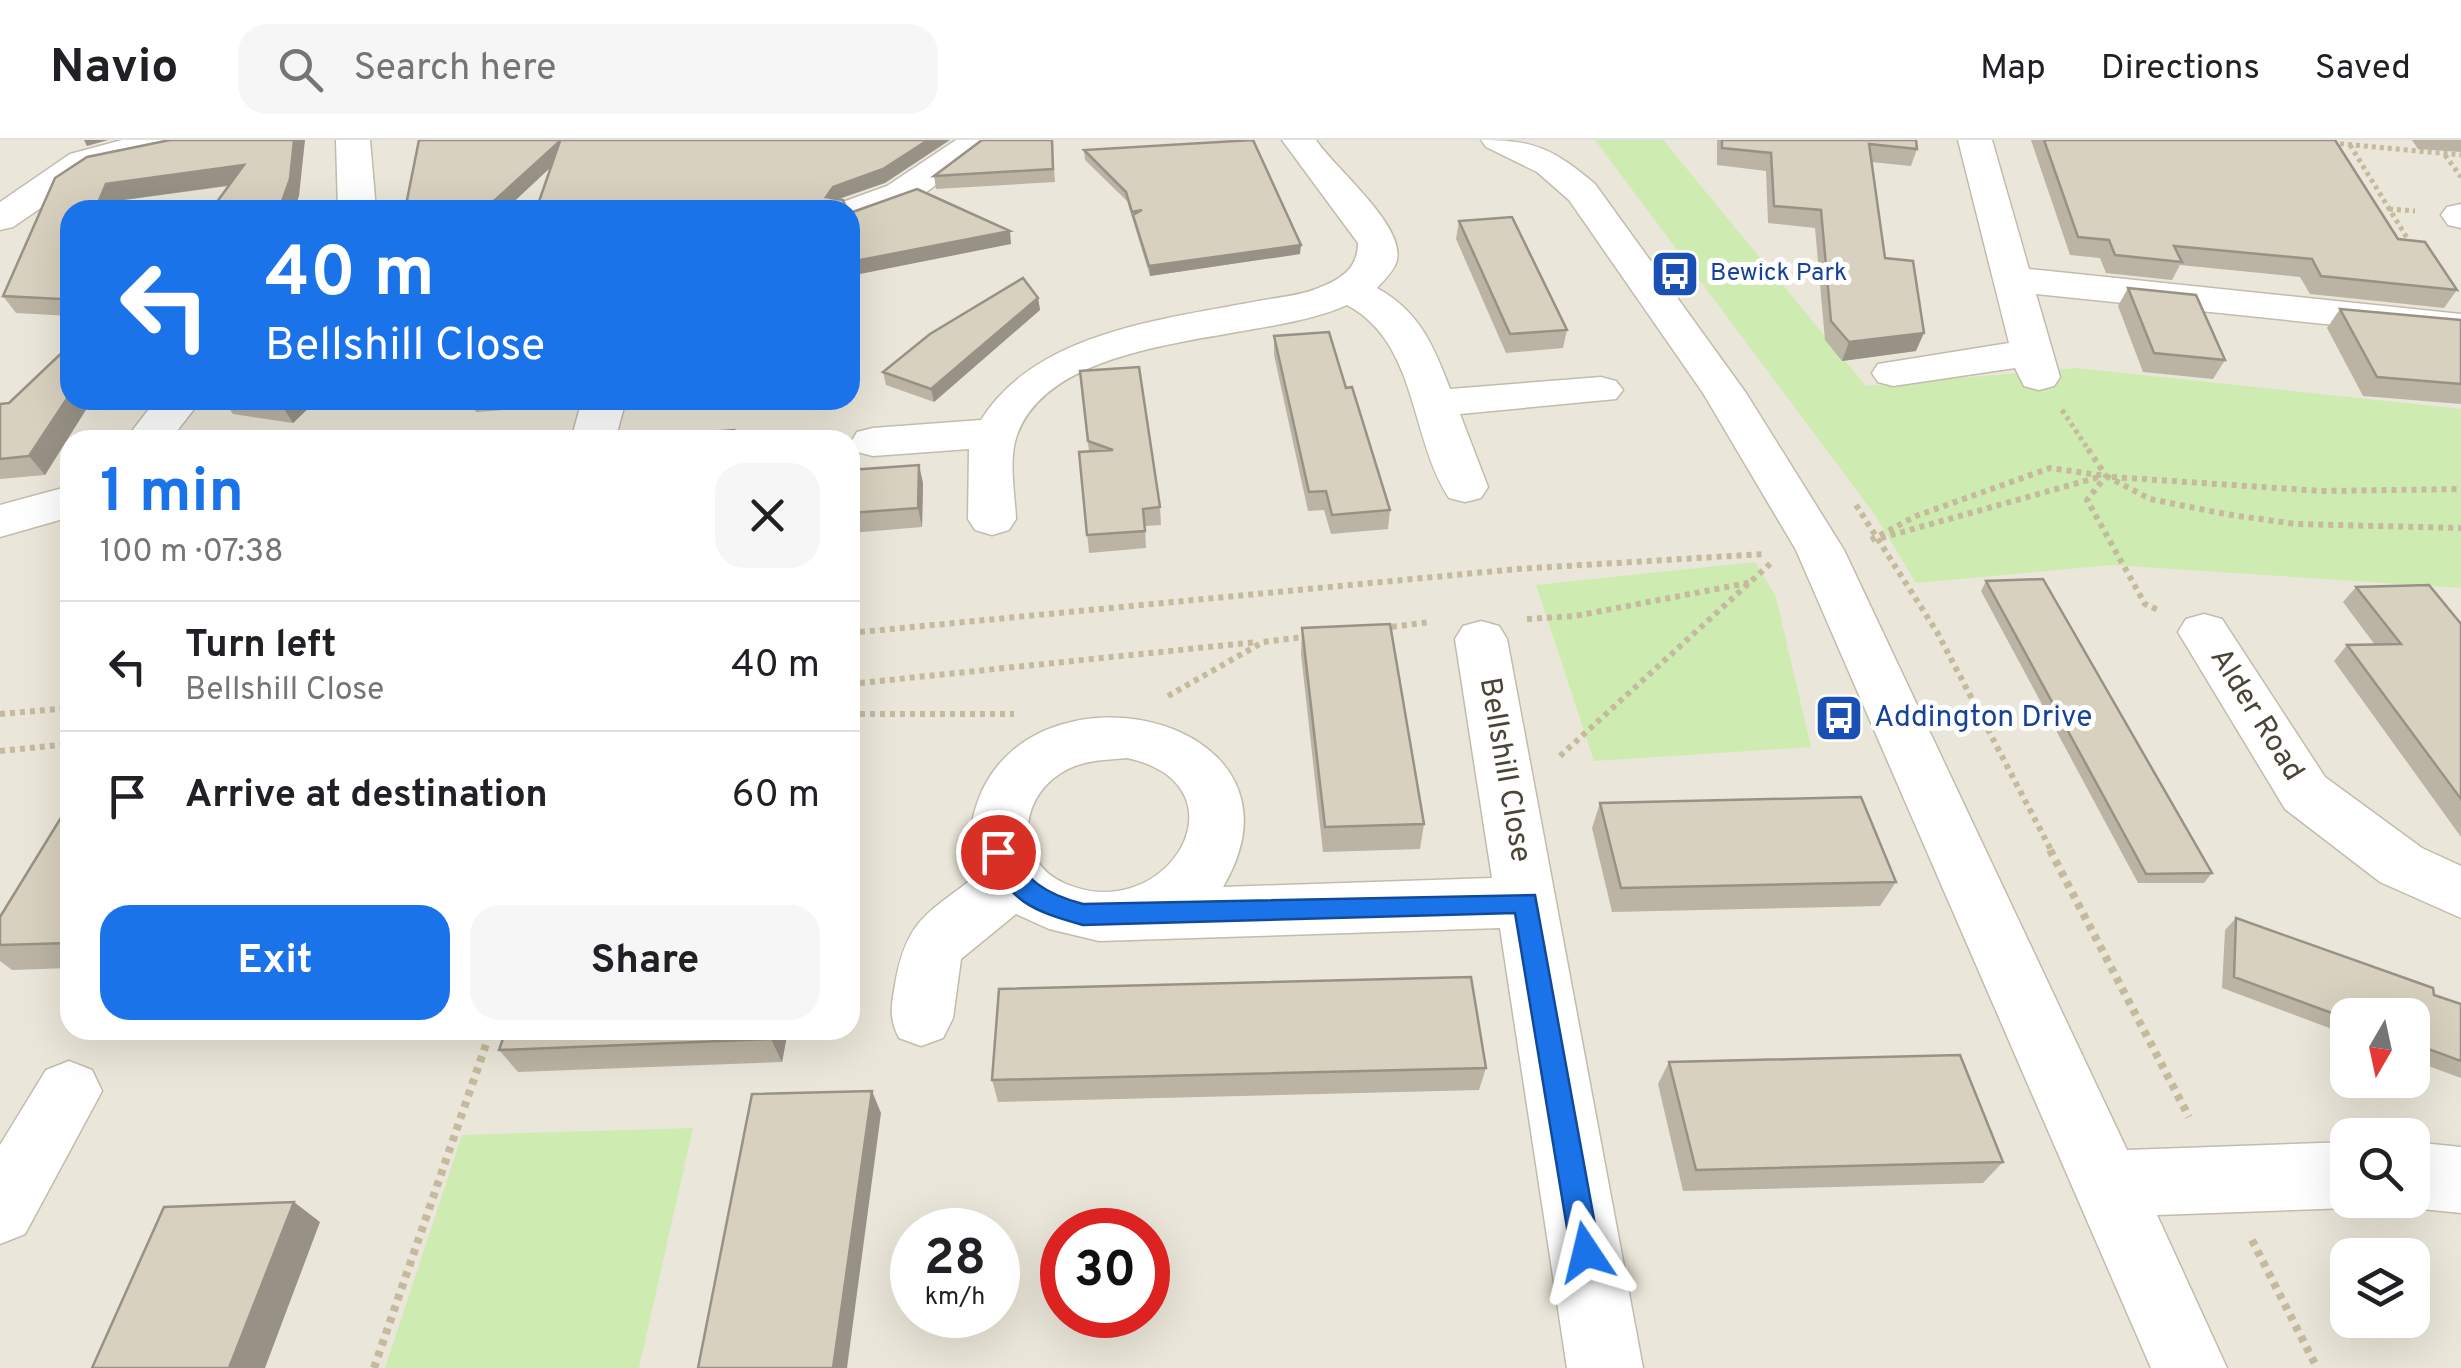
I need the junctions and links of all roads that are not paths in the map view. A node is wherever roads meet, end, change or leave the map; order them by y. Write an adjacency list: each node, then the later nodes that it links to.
1 (196, 140): 10 (street)
2 (353, 140): 8 (street)
3 (979, 140): 9 (street)
4 (1299, 140): 12 (street)
5 (1498, 140): 7 (street)
6 (1975, 140): 11 (street)
7 (1543, 152): 36 (street)
8 (357, 200)
9 (860, 208)
10 (0, 219)
11 (2010, 279): 13 (street); 14 (street)
12 (1350, 290): 16 (street); 19 (street)
13 (2461, 326)
14 (1893, 373)
15 (1600, 390): 16 (street)
16 (1436, 404): 21 (street)
17 (171, 410): 18 (street)
18 (155, 430)
19 (995, 433): 20 (street); 23 (street)
20 (873, 442)
21 (1465, 488)
22 (60, 504): 24 (street)
23 (992, 518)
24 (0, 521)
25 (1478, 626): 29 (street, Bellshill Close)
26 (2204, 632): 28 (street, Alder Road)
27 (1013, 881): 30 (street, Bellshill Close); 30 (street, Bellshill Close); 31 (street)
28 (2461, 893)
29 (1526, 902): 30 (street, Bellshill Close); 38 (street, Bellshill Close)
30 (1099, 916)
31 (921, 1018)
32 (69, 1091): 37 (street)
33 (2330, 1176): 36 (street)
34 (2430, 1177): 35 (street)
35 (2461, 1180)
36 (2107, 1184): 39 (street)
37 (0, 1210)
38 (1605, 1368)
39 (2190, 1368)

